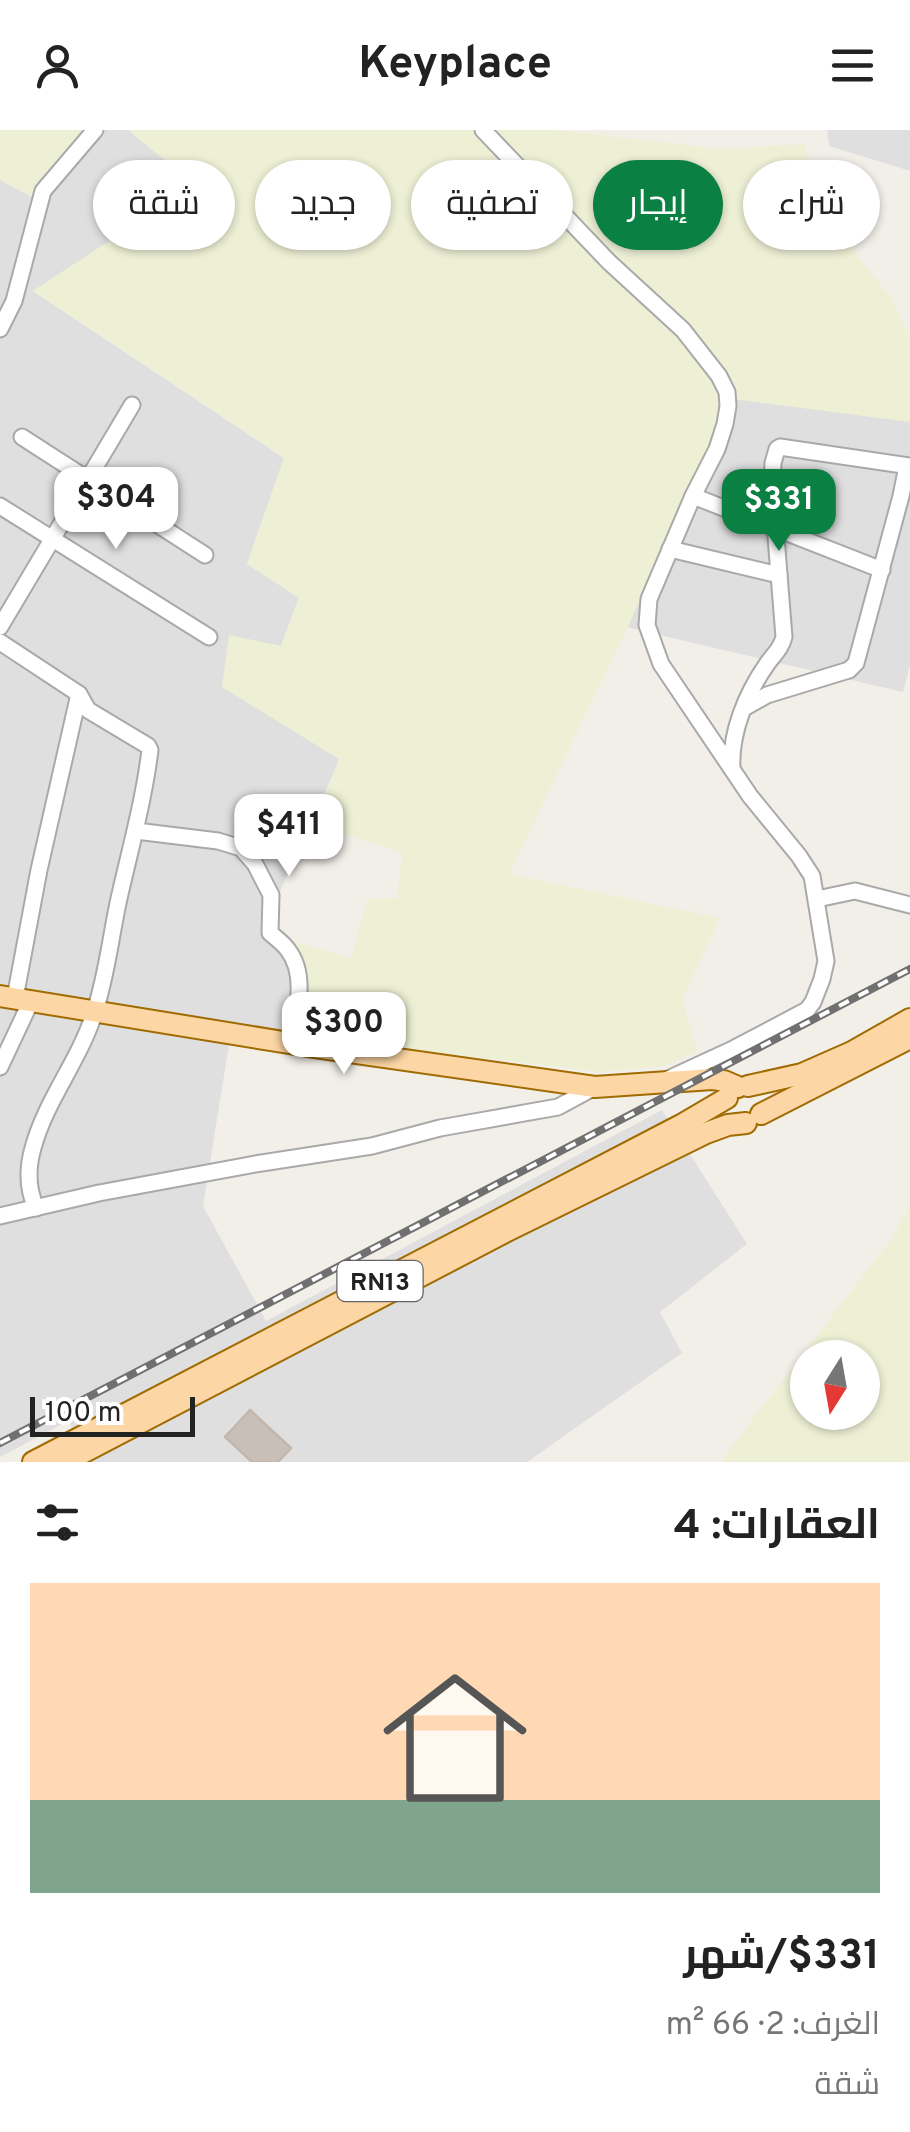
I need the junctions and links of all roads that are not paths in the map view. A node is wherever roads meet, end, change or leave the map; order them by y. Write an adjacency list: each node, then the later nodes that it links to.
1 (96, 130): 3 (street)
2 (484, 130): 8 (street)
3 (0, 329)
4 (132, 404): 7 (street)
5 (22, 437): 7 (street)
6 (908, 466): 10 (street); 14 (street)
7 (87, 479): 11 (street); 13 (street)
8 (693, 496): 10 (street); 12 (street)
9 (0, 506): 11 (street)
10 (774, 528): 14 (street); 15 (street)
11 (51, 538): 16 (street); 17 (street)
12 (670, 548): 15 (street); 21 (street)
13 (206, 555)
14 (882, 570): 20 (street)
15 (779, 576): 20 (street)
16 (0, 626)
17 (208, 636)
18 (0, 642): 19 (street)
19 (78, 694): 22 (street); 25 (street)
20 (744, 708): 21 (street)
21 (732, 770): 23 (street)
22 (136, 831): 26 (street); 29 (street)
23 (817, 899): 24 (street); 31 (street)
24 (910, 905)
25 (15, 998): 26 (main road); 30 (street)
26 (95, 1012): 29 (main road); 36 (street)
27 (910, 1019): 33 (main road, RN13)
28 (910, 1038): 34 (main road, RN13)
29 (291, 1044): 32 (main road)
30 (0, 1067)
31 (662, 1082): 32 (main road); 33 (main road)
32 (595, 1087): 36 (street)
33 (738, 1090): 34 (main road); 34 (main road); 35 (main road, RN13)
34 (754, 1119): 35 (main road, RN13)
35 (579, 1187): 38 (main road, RN13)
36 (36, 1208): 37 (street)
37 (0, 1216)
38 (210, 1378): 39 (main road, RN13); 40 (main road, RN13)
39 (32, 1462)
40 (65, 1462)

